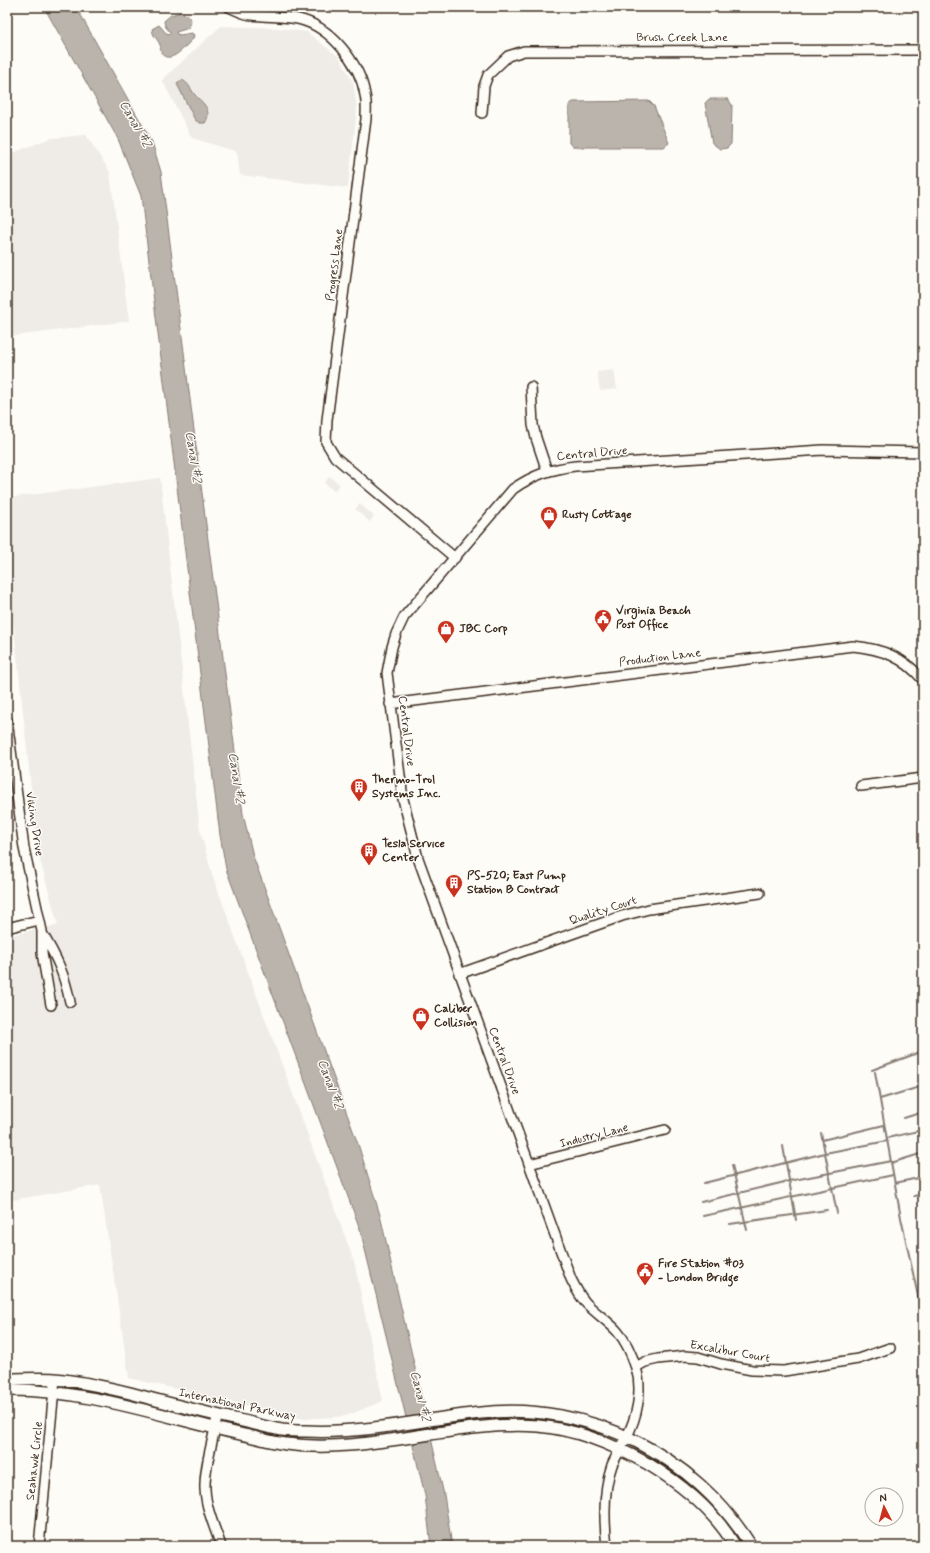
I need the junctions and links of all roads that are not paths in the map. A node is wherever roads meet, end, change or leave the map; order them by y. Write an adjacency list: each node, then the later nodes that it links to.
1 (229, 7): 7 (street, Progress Lane)
2 (923, 50): 3 (street, Brush Creek Lane)
3 (482, 113)
4 (531, 387): 6 (street)
5 (923, 452): 6 (street, Central Drive)
6 (547, 471): 7 (street, Central Drive)
7 (455, 558): 9 (street, Central Drive)
8 (923, 680): 9 (street, Production Lane)
9 (390, 704): 17 (street, Central Drive)
10 (7, 720): 14 (street, Viking Drive)
11 (923, 778): 12 (street)
12 (861, 786)
13 (760, 893): 17 (street, Quality Court)
14 (39, 920): 15 (street); 16 (street, Viking Drive)
15 (7, 928)
16 (42, 931): 18 (street, Viking Drive); 19 (street, Viking Drive)
17 (460, 974): 21 (street, Central Drive)
18 (70, 1002)
19 (51, 1005)
20 (665, 1130): 21 (street, Industry Lane)
21 (530, 1164): 23 (street, Central Drive)
22 (890, 1348): 23 (street, Excalibur Court)
23 (636, 1367): 30 (street, Central Drive)
24 (7, 1379): 25 (main road, International Parkway)
25 (55, 1379): 27 (street, Seahawk Circle); 28 (main road, International Parkway)
26 (7, 1390): 27 (main road)
27 (54, 1392): 29 (main road); 32 (street, Seahawk Circle)
28 (217, 1416): 29 (street); 30 (main road, International Parkway)
29 (215, 1428): 31 (main road); 33 (street)
30 (627, 1436): 31 (street, Central Drive); 36 (main road, International Parkway)
31 (620, 1450): 34 (street, Central Drive); 35 (main road)
32 (39, 1546)
33 (221, 1546)
34 (607, 1546)
35 (735, 1546)
36 (751, 1546)

